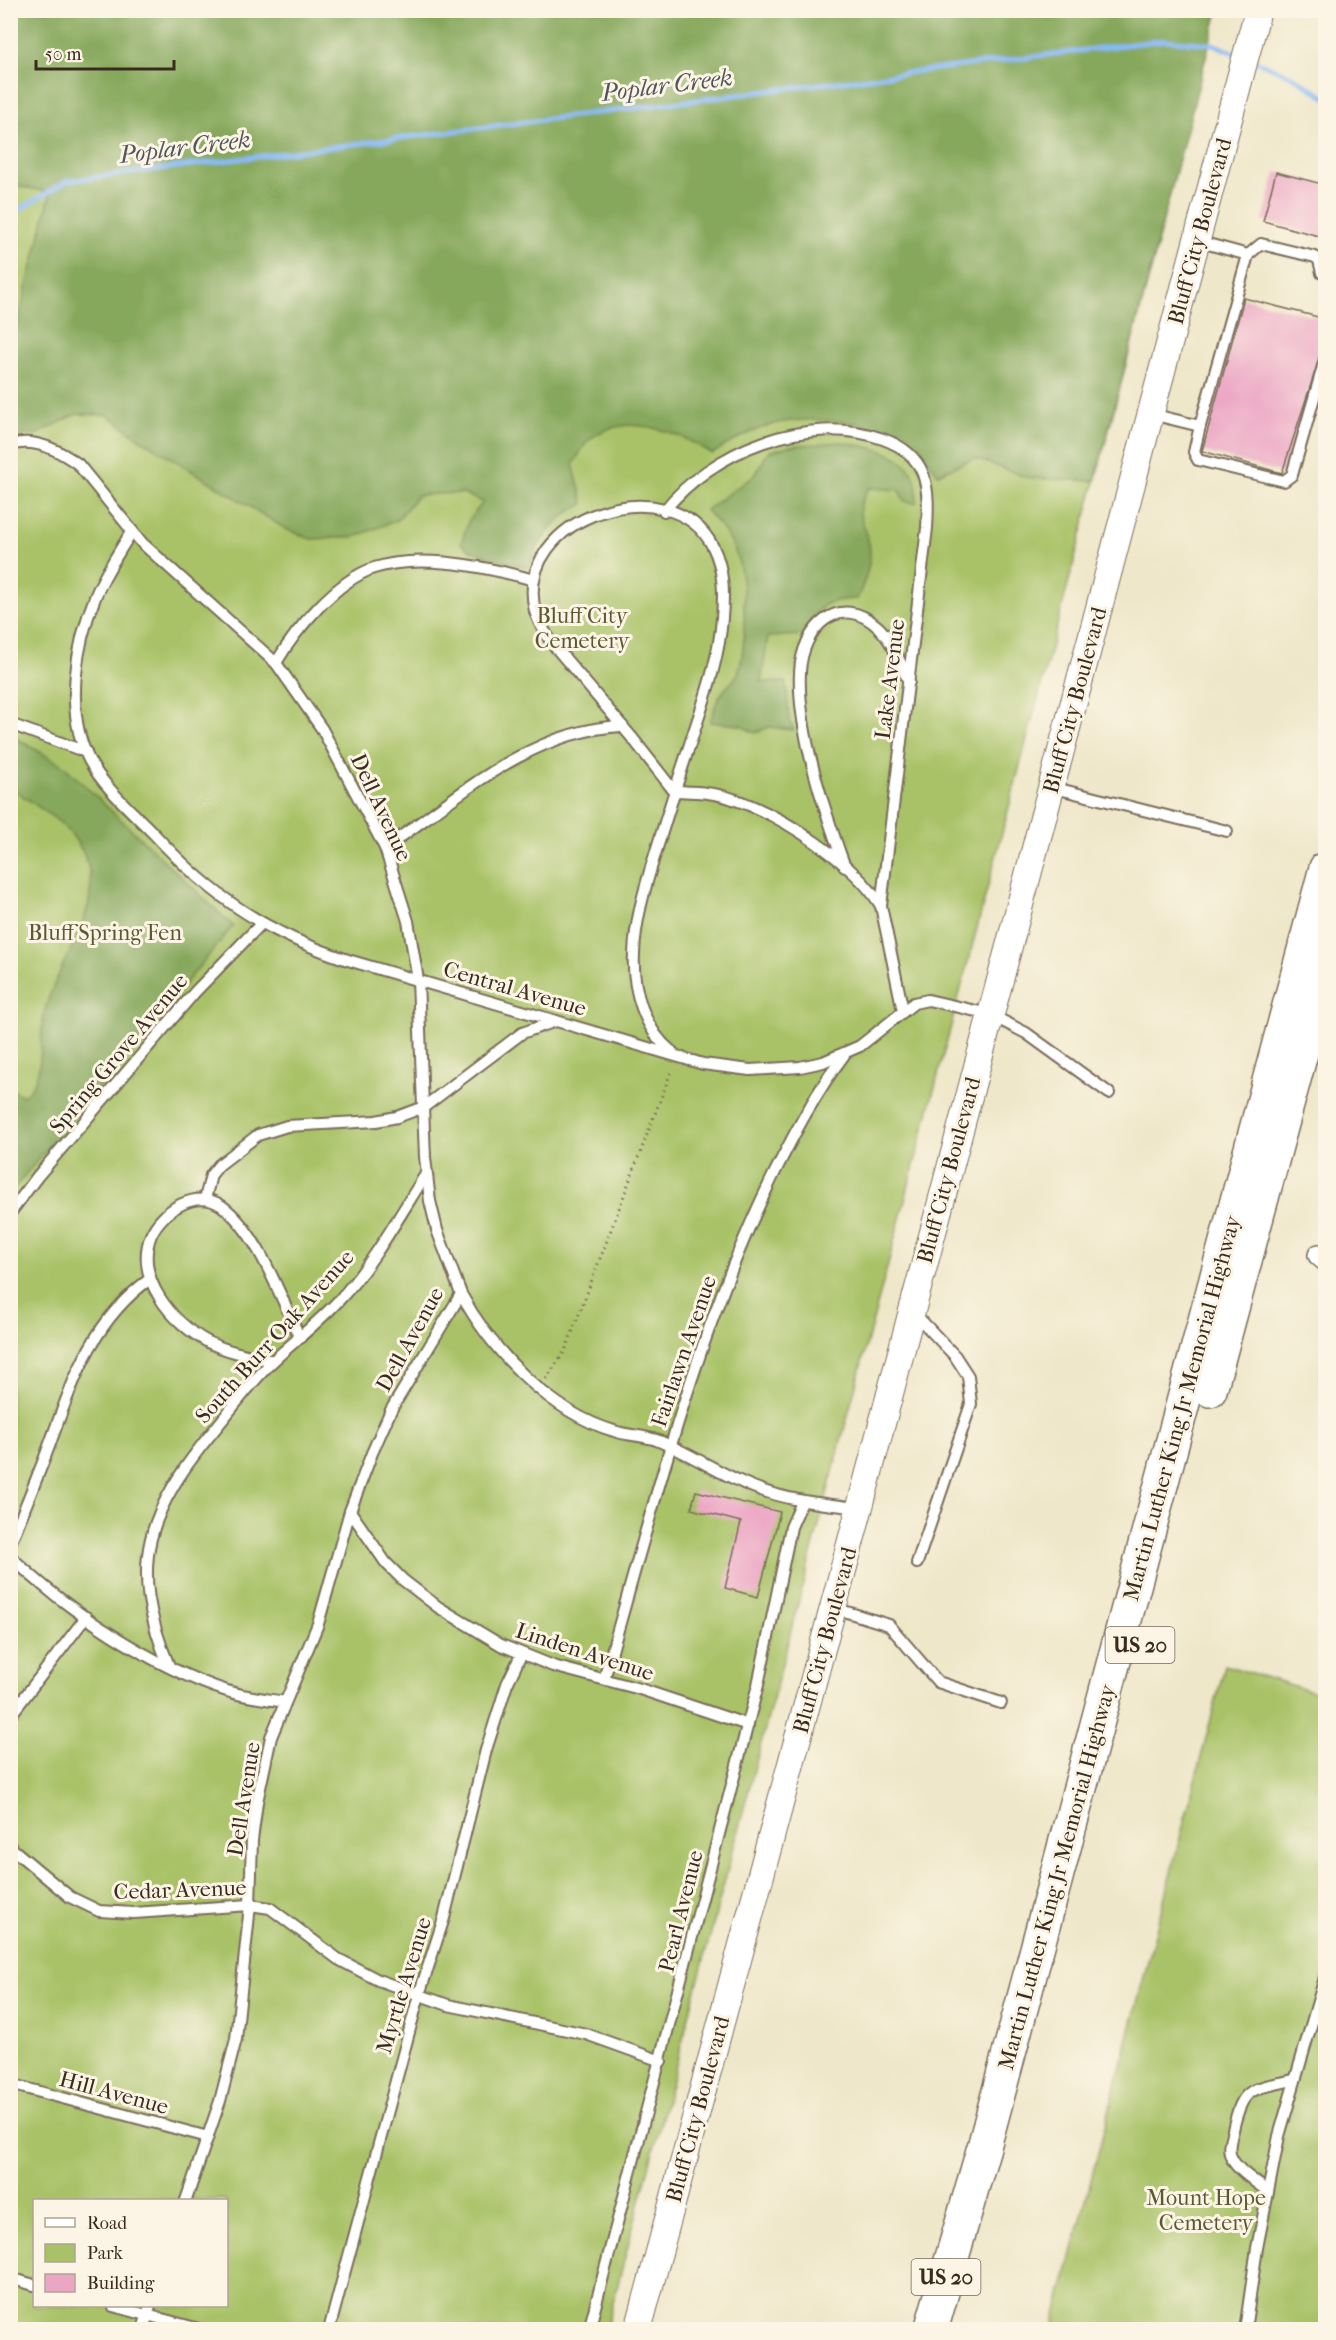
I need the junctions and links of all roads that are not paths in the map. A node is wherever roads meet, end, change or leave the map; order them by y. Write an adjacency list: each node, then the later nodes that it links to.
1 (1256, 18): 2 (street, Bluff City Boulevard)
2 (1197, 241): 3 (lane); 6 (street, Bluff City Boulevard)
3 (1248, 255): 4 (lane); 7 (lane)
4 (1326, 273)
5 (1326, 356): 7 (lane)
6 (1150, 414): 7 (lane); 17 (street, Bluff City Boulevard)
7 (1200, 426)
8 (10, 445): 10 (lane)
9 (664, 511): 11 (lane); 13 (lane, Lake Avenue); 18 (lane)
10 (132, 531): 12 (lane, Dell Avenue); 16 (lane)
11 (534, 580): 12 (lane); 15 (lane)
12 (276, 663): 20 (lane, Dell Avenue)
13 (909, 682): 21 (lane); 23 (lane, Lake Avenue)
14 (10, 724): 16 (lane)
15 (622, 726): 18 (lane); 20 (lane)
16 (86, 752): 24 (lane, Central Avenue)
17 (1050, 787): 19 (lane); 28 (street, Bluff City Boulevard)
18 (674, 791): 21 (lane); 31 (lane)
19 (1227, 831)
20 (385, 848): 26 (lane, Dell Avenue)
21 (845, 867): 23 (lane)
22 (1326, 868): 78 (highway, Martin Luther King Jr Memorial Highway / US 20)
23 (881, 906): 27 (lane)
24 (261, 924): 26 (lane, Central Avenue); 36 (lane, Spring Grove Avenue)
25 (1326, 961): 79 (highway, Martin Luther King Jr Memorial Highway / US 20)
26 (418, 981): 29 (lane, Central Avenue); 33 (lane, Dell Avenue)
27 (903, 1011): 28 (lane, Central Avenue); 30 (lane, Central Avenue)
28 (989, 1014): 32 (lane, Central Avenue); 39 (street, Bluff City Boulevard)
29 (556, 1021): 31 (lane, Central Avenue); 33 (lane)
30 (844, 1054): 31 (lane, Central Avenue); 42 (lane, Fairlawn Avenue)
31 (677, 1056)
32 (1109, 1093)
33 (424, 1107): 34 (lane, Dell Avenue); 35 (lane)
34 (426, 1174): 38 (lane, Dell Avenue); 40 (lane, South Burr Oak Avenue)
35 (205, 1199): 37 (lane); 40 (lane)
36 (10, 1213)
37 (150, 1279): 41 (lane); 46 (lane)
38 (461, 1294): 42 (lane); 45 (lane, Dell Avenue)
39 (912, 1311): 44 (street, Bluff City Boulevard); 48 (lane)
40 (300, 1338): 41 (lane, South Burr Oak Avenue)
41 (273, 1361): 52 (lane, South Burr Oak Avenue)
42 (671, 1447): 43 (lane); 53 (lane, Fairlawn Avenue)
43 (802, 1502): 44 (lane); 57 (lane, Pearl Avenue)
44 (860, 1508): 49 (street, Bluff City Boulevard)
45 (350, 1511): 51 (lane, Linden Avenue); 54 (lane, Dell Avenue)
46 (10, 1544)
47 (10, 1556): 50 (lane)
48 (917, 1563)
49 (833, 1608): 55 (lane); 77 (street, Bluff City Boulevard)
50 (86, 1617): 52 (lane); 56 (lane)
51 (521, 1654): 53 (lane, Linden Avenue); 61 (lane, Myrtle Avenue)
52 (169, 1666): 54 (lane)
53 (604, 1678): 57 (lane, Linden Avenue)
54 (285, 1702): 59 (lane, Dell Avenue)
55 (1001, 1704)
56 (10, 1716)
57 (748, 1725): 62 (lane, Pearl Avenue)
58 (10, 1847): 59 (lane, Cedar Avenue)
59 (250, 1905): 61 (lane, Cedar Avenue); 65 (lane, Dell Avenue)
60 (1326, 1974): 63 (lane)
61 (419, 1995): 62 (lane, Cedar Avenue); 75 (lane, Myrtle Avenue)
62 (661, 2061): 76 (lane, Pearl Avenue)
63 (1293, 2080): 66 (lane); 66 (lane)
64 (10, 2084): 65 (lane, Hill Avenue)
65 (208, 2137): 67 (lane, Dell Avenue)
66 (1268, 2192): 72 (lane)
67 (186, 2199)
68 (10, 2278): 69 (lane)
69 (33, 2285)
70 (121, 2307): 71 (lane)
71 (149, 2310): 73 (lane); 74 (lane)
72 (1243, 2327)
73 (143, 2330)
74 (202, 2330)
75 (329, 2330)
76 (589, 2330)
77 (638, 2330)
78 (931, 2330)
79 (955, 2330)

